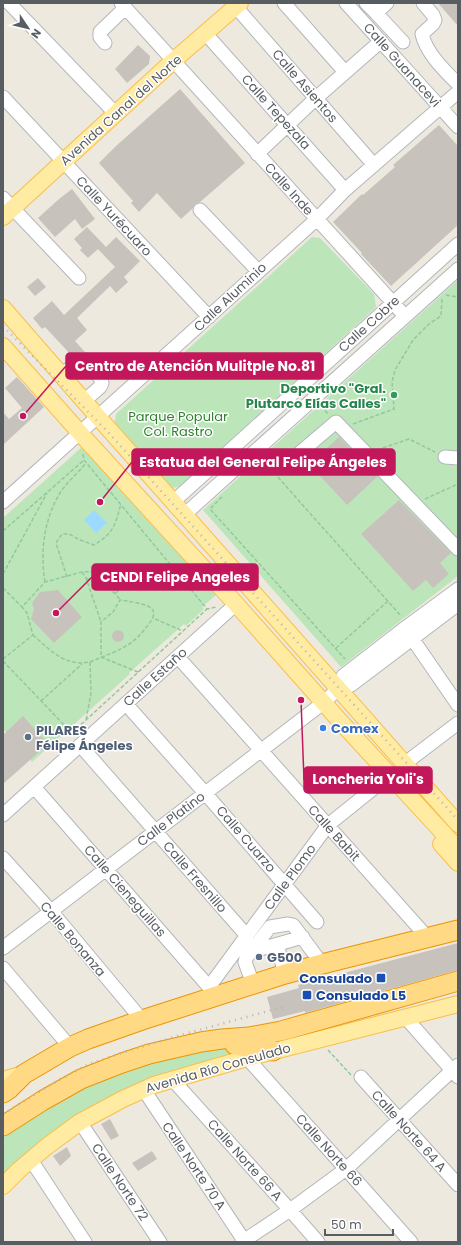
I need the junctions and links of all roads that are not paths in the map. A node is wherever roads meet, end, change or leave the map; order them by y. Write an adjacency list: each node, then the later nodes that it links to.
1 (9, 3): 23 (street)
2 (284, 3): 17 (street)
3 (346, 3): 12 (street, Calle Guanacevi)
4 (366, 3): 9 (street)
5 (387, 3): 9 (street)
6 (422, 3): 11 (street)
7 (123, 5): 14 (street); 16 (street, Calle Inde)
8 (238, 5): 10 (main road, Avenida Canal del Norte); 21 (street, Calle Asientos)
9 (376, 13): 13 (street)
10 (206, 34): 16 (main road, Avenida Canal del Norte); 24 (street, Calle Tepezala)
11 (422, 34): 13 (street); 18 (street)
12 (381, 41): 15 (street, Calle Guanacevi); 17 (street)
13 (403, 42): 15 (street)
14 (105, 43)
15 (391, 52): 22 (street, Calle Guanacevi)
16 (174, 61): 23 (main road, Avenida Canal del Norte); 26 (street, Calle Inde)
17 (345, 72): 21 (street)
18 (458, 84)
19 (458, 92): 22 (street, Calle Aluminio)
20 (3, 97): 27 (street, Calle Yurécuaro)
21 (316, 98): 24 (street); 28 (street, Calle Asientos)
22 (441, 107): 25 (street, Calle Guanacevi); 28 (street, Calle Aluminio)
23 (116, 114): 27 (main road, Avenida Canal del Norte)
24 (288, 125): 26 (street); 29 (street, Calle Tepezala)
25 (458, 127)
26 (257, 154): 32 (street, Calle Inde)
27 (64, 162): 30 (main road, Avenida Canal del Norte); 40 (street, Calle Yurécuaro)
28 (374, 165): 29 (street, Calle Aluminio)
29 (346, 190): 32 (street, Calle Aluminio)
30 (6, 208): 36 (street)
31 (200, 210): 35 (street)
32 (316, 219): 35 (street, Calle Aluminio); 37 (street, Calle Inde)
33 (458, 244): 37 (street, Calle Cobre)
34 (458, 269): 39 (street, Calle Cobre)
35 (258, 271): 40 (street, Calle Aluminio)
36 (79, 278)
37 (393, 302): 39 (street, Calle Inde); 48 (street, Calle Cobre)
38 (3, 308): 42 (main road)
39 (405, 316): 49 (street, Calle Cobre)
40 (209, 317): 44 (street, Calle Aluminio)
41 (3, 346): 45 (main road)
42 (61, 376): 43 (main road); 43 (street)
43 (84, 402): 44 (main road)
44 (97, 417): 45 (street, Calle Aluminio); 48 (main road)
45 (80, 433): 47 (street, Calle Aluminio); 52 (main road)
46 (296, 456): 50 (street)
47 (3, 502)
48 (172, 502): 49 (main road)
49 (184, 515): 56 (main road)
50 (458, 549)
51 (458, 589): 54 (street, Calle Platino)
52 (236, 604): 55 (street, Calle Estaño); 57 (main road)
53 (458, 604): 54 (street, Calle Platino)
54 (407, 627): 56 (street, Calle Platino); 59 (street)
55 (178, 657): 58 (street, Calle Estaño); 63 (street, Calle Babit)
56 (345, 687): 57 (street, Calle Platino); 64 (main road); 70 (street); 71 (main road)
57 (323, 703): 60 (main road); 63 (street, Calle Platino)
58 (126, 704): 62 (street, Calle Estaño); 67 (street, Calle Cuarzo)
59 (458, 705)
60 (339, 720): 65 (main road); 74 (main road)
61 (458, 724): 64 (street)
62 (80, 745): 66 (street, Calle Estaño); 73 (street, Calle Fresnillo)
63 (260, 750): 67 (street, Calle Platino); 72 (street, Calle Babit)
64 (412, 758): 68 (main road)
65 (384, 780): 72 (street, Calle Plomo); 76 (main road)
66 (34, 787): 69 (street, Calle Estaño); 77 (street, Calle Cieneguillas)
67 (205, 793): 73 (street, Calle Platino); 78 (street, Calle Cuarzo)
68 (458, 809)
69 (3, 815)
70 (458, 815)
71 (458, 824)
72 (328, 825): 78 (street, Calle Plomo); 84 (street, Calle Babit)
73 (155, 831): 77 (street, Calle Platino); 82 (street, Calle Fresnillo)
74 (458, 849)
75 (3, 858): 79 (street, Calle Bonanza)
76 (458, 863)
77 (106, 869): 79 (street, Calle Platino); 93 (street, Calle Cieneguillas)
78 (285, 884): 80 (street, Calle Cuarzo); 82 (street, Calle Plomo)
79 (50, 911): 86 (street, Calle Platino); 96 (street, Calle Bonanza)
80 (317, 922)
81 (458, 930): 84 (highway)
82 (247, 936): 93 (street, Calle Plomo)
83 (303, 937): 85 (street); 87 (street); 88 (street)
84 (427, 937): 88 (highway)
85 (277, 945): 87 (street); 90 (street)
86 (3, 948)
87 (250, 952): 92 (street)
88 (322, 964): 90 (highway)
89 (3, 968): 98 (street)
90 (286, 974): 92 (highway)
91 (458, 981): 97 (highway)
92 (253, 984): 93 (highway)
93 (210, 993): 96 (highway)
94 (458, 1004): 95 (main road, Avenida Río Consulado)
95 (405, 1017): 99 (main road, Avenida Río Consulado); 101 (street)
96 (142, 1020): 98 (highway)
97 (201, 1042): 99 (highway); 108 (highway)
98 (70, 1047): 104 (highway)
99 (274, 1051): 100 (main road, Avenida Río Consulado)
100 (248, 1058): 103 (main road, Avenida Río Consulado); 110 (street, Calle Norte 66)
101 (456, 1071): 106 (street)
102 (361, 1077): 106 (street, Calle Norte 64 A)
103 (172, 1079): 105 (main road, Avenida Río Consulado); 113 (street, Calle Norte 66 A)
104 (3, 1083)
105 (144, 1090): 107 (main road, Avenida Río Consulado); 116 (street, Calle Norte 70 A)
106 (399, 1120): 110 (street); 111 (street, Calle Norte 64 A)
107 (80, 1122): 109 (main road, Avenida Río Consulado); 115 (street, Calle Norte 72)
108 (3, 1126)
109 (31, 1160): 112 (main road, Avenida Río Consulado); 114 (street)
110 (346, 1169): 113 (street); 118 (street, Calle Norte 66)
111 (458, 1185)
112 (3, 1186)
113 (290, 1210): 116 (street); 117 (street, Calle Norte 66 A)
114 (86, 1242)
115 (160, 1242)
116 (243, 1242)
117 (318, 1242)
118 (411, 1242)

